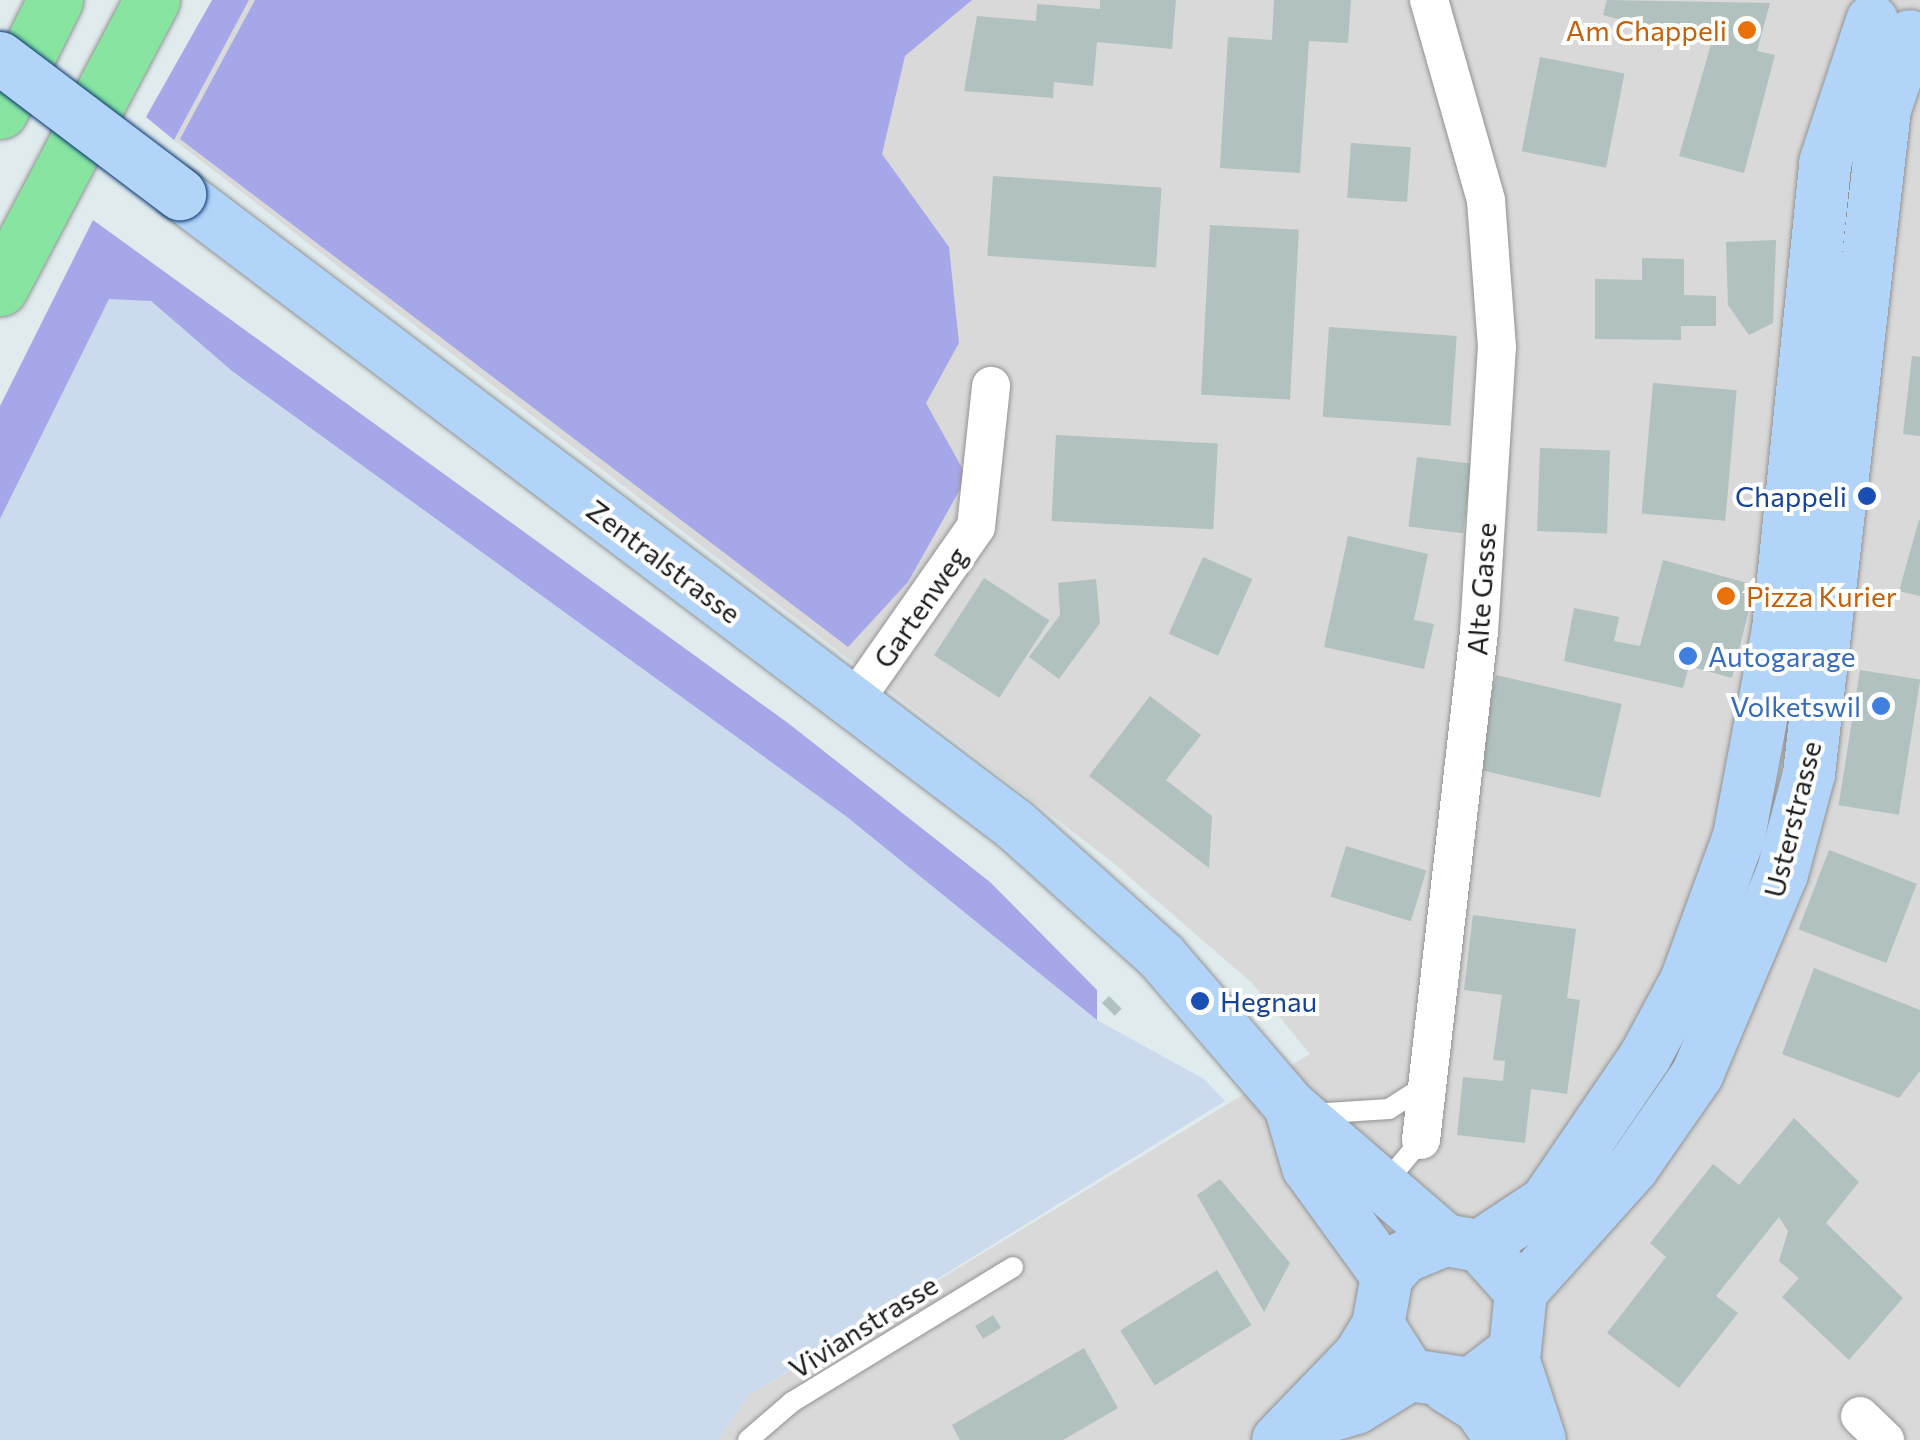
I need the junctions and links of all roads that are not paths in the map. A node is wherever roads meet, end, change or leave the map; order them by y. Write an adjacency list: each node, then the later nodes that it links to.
1 (56, 0): 6 (highway)
2 (152, 0): 7 (highway)
3 (1429, 0): 10 (street, Alte Gasse)
4 (1890, 23): 14 (main road, Usterstrasse); 16 (main road, Usterstrasse)
5 (0, 58): 9 (main road, Zentralstrasse, bridge)
6 (0, 111)
7 (0, 288)
8 (991, 386): 9 (street, Gartenweg)
9 (852, 704): 11 (main road, Zentralstrasse)
10 (1428, 1084): 11 (lane); 12 (street, Alte Gasse)
11 (1296, 1110): 14 (main road, Zentralstrasse); 17 (main road, Zentralstrasse)
12 (1421, 1140): 13 (lane, Alte Gasse)
13 (1393, 1174)
14 (1462, 1243): 16 (main road); 17 (main road, Usterstrasse)
15 (1013, 1267): 21 (lane, Vivianstrasse)
16 (1521, 1292): 18 (main road)
17 (1383, 1300): 19 (main road); 20 (main road, Usterstrasse)
18 (1512, 1355): 19 (main road, Usterstrasse); 23 (main road)
19 (1428, 1381): 20 (main road, Usterstrasse); 22 (main road)
20 (1287, 1433)
21 (748, 1440)
22 (1502, 1440)
23 (1540, 1440)

